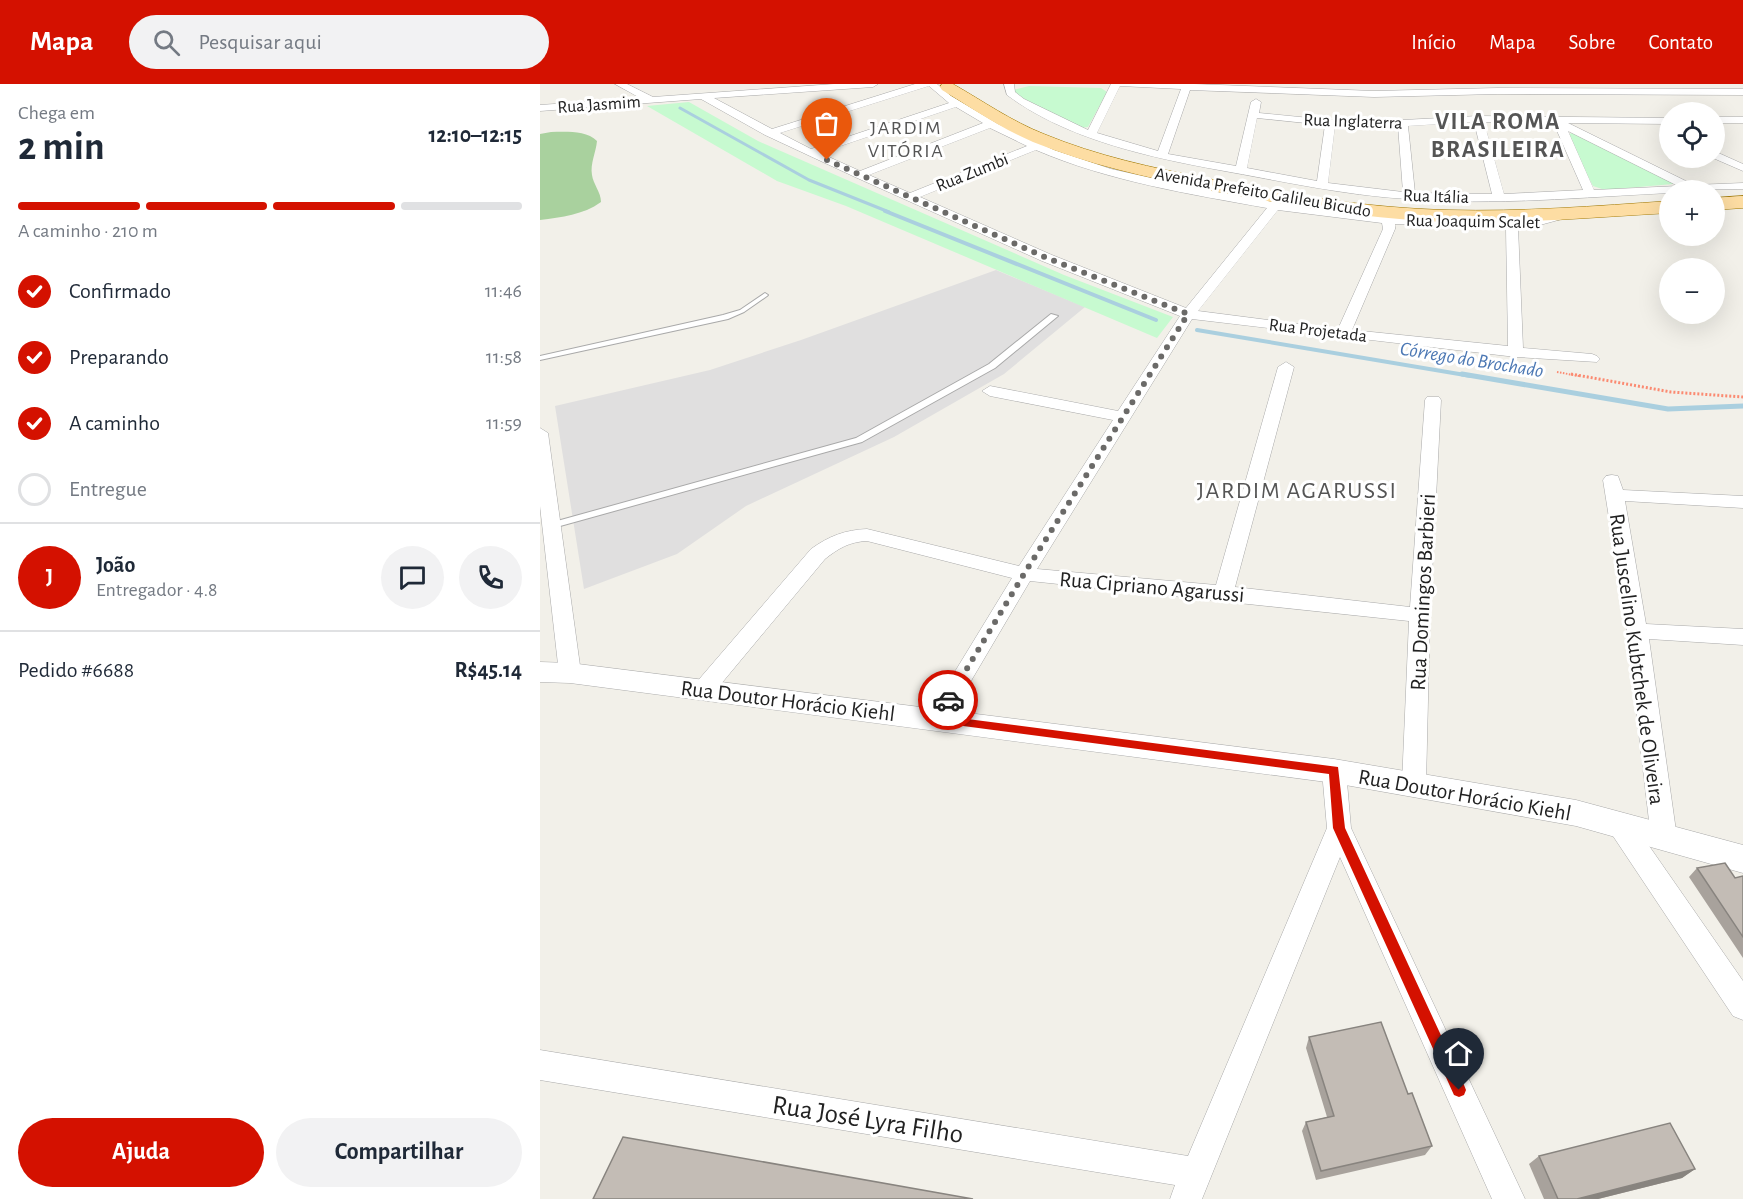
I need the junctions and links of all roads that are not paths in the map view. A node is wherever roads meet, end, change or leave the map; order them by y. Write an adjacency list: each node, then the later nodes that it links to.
1 (620, 84): 22 (street)
2 (738, 84): 19 (street)
3 (864, 84): 4 (street, Rua Jasmim); 19 (street, Rua Jasmim)
4 (873, 84)
5 (925, 84): 40 (street)
6 (1009, 84): 41 (street, Rua Itália)
7 (1116, 84): 41 (street)
8 (1123, 84): 11 (street)
9 (1345, 84): 20 (street)
10 (937, 85): 12 (main road); 24 (street, Rua Joaquim Scalet); 65 (main road, Avenida Prefeito Galileu Bicudo)
11 (1184, 85): 15 (street); 44 (street)
12 (985, 86): 58 (main road, Avenida Prefeito Galileu Bicudo)
13 (1593, 87): 17 (street); 18 (street)
14 (673, 88): 21 (street, Rua Projetada)
15 (1264, 88): 20 (street); 27 (street)
16 (1420, 88): 17 (street); 20 (street)
17 (1497, 91): 23 (street)
18 (1743, 92)
19 (754, 93): 21 (street, Rua Jasmim)
20 (1374, 94)
21 (696, 97): 22 (street, Rua Jasmim); 40 (street, Rua Projetada)
22 (651, 100): 25 (street, Rua Jasmim)
23 (1515, 100)
24 (958, 103): 37 (street, Rua Joaquim Scalet); 43 (street)
25 (540, 108)
26 (1533, 110): 32 (street)
27 (1253, 115): 35 (street, Rua Inglaterra); 47 (street)
28 (1478, 119): 32 (street, Rua Inglaterra); 36 (street, Rua Inglaterra); 60 (street)
29 (1725, 120): 30 (street)
30 (1729, 120): 31 (street); 38 (street)
31 (1743, 120)
32 (1555, 121): 33 (street, Rua Inglaterra); 49 (street); 55 (street)
33 (1646, 121): 34 (street, Rua Inglaterra); 39 (street)
34 (1659, 121)
35 (1330, 123): 36 (street, Rua Inglaterra); 50 (street)
36 (1403, 123): 57 (street)
37 (990, 124): 42 (street, Rua Joaquim Scalet); 48 (street)
38 (1743, 126)
39 (1659, 127)
40 (769, 133): 43 (street, Rua Projetada)
41 (1091, 135): 44 (street, Rua Itália)
42 (1034, 147): 59 (street, Rua Zumbi); 63 (street, Rua Joaquim Scalet)
43 (810, 153): 48 (street, Rua Projetada)
44 (1162, 156): 47 (street, Rua Itália)
45 (1725, 159): 46 (street)
46 (1743, 168)
47 (1241, 171): 50 (street, Rua Itália)
48 (859, 175): 59 (street, Rua Projetada)
49 (1674, 180)
50 (1322, 186): 57 (street, Rua Itália)
51 (1743, 186): 52 (street, Rua Itália)
52 (1725, 187)
53 (1659, 190): 55 (street, Rua Itália)
54 (1743, 192): 56 (main road)
55 (1590, 193): 60 (street, Rua Itália)
56 (1725, 193)
57 (1409, 196): 60 (street, Rua Itália)
58 (1659, 196)
59 (910, 197): 69 (street, Rua Projetada)
60 (1499, 198)
61 (1743, 202): 62 (main road)
62 (1725, 203)
63 (1274, 207): 66 (street, Rua Joaquim Scalet); 69 (street)
64 (1659, 208): 65 (main road, Avenida Prefeito Galileu Bicudo)
65 (1569, 213): 67 (street, Rua Joaquim Scalet)
66 (1388, 220): 67 (street, Rua Joaquim Scalet); 71 (street)
67 (1512, 224): 72 (street)
68 (765, 295): 73 (lane)
69 (1188, 314): 71 (street, Rua Projetada); 78 (street)
70 (1054, 316): 81 (lane)
71 (1343, 334): 72 (street, Rua Projetada)
72 (1516, 353): 74 (street, Rua Projetada)
73 (540, 358)
74 (1592, 358)
75 (1286, 367): 83 (street)
76 (990, 391): 78 (street)
77 (1433, 400): 84 (street, Rua Domingos Barbieri)
78 (1124, 417): 82 (street)
79 (540, 433): 81 (street)
80 (1743, 502): 85 (street, Rua Juscelino Kubtchek de Oliveira)
81 (546, 526): 88 (street)
82 (1024, 574): 83 (street, Rua Cipriano Agarussi); 89 (street, Rua Cipriano Agarussi); 90 (street)
83 (1224, 592): 84 (street, Rua Cipriano Agarussi)
84 (1420, 615): 92 (street, Rua Domingos Barbieri)
85 (1637, 631): 86 (street); 95 (street, Rua Juscelino Kubtchek de Oliveira)
86 (1743, 636)
87 (540, 672): 88 (street, Rua Doutor Horácio Kiehl)
88 (570, 673): 89 (street, Rua Doutor Horácio Kiehl)
89 (703, 690): 90 (street, Rua Doutor Horácio Kiehl)
90 (937, 719): 91 (street, Rua Doutor Horácio Kiehl)
91 (1334, 771): 92 (street, Rua Doutor Horácio Kiehl); 94 (street)
92 (1414, 784): 93 (street, Rua Doutor Horácio Kiehl)
93 (1620, 825): 95 (street, Rua Doutor Horácio Kiehl); 97 (street)
94 (1339, 828): 99 (street); 100 (street)
95 (1664, 838): 96 (street, Rua Doutor Horácio Kiehl)
96 (1743, 859)
97 (1743, 1006)
98 (540, 1065): 99 (street, Rua José Lyra Filho)
99 (1191, 1186)
100 (1509, 1199)

